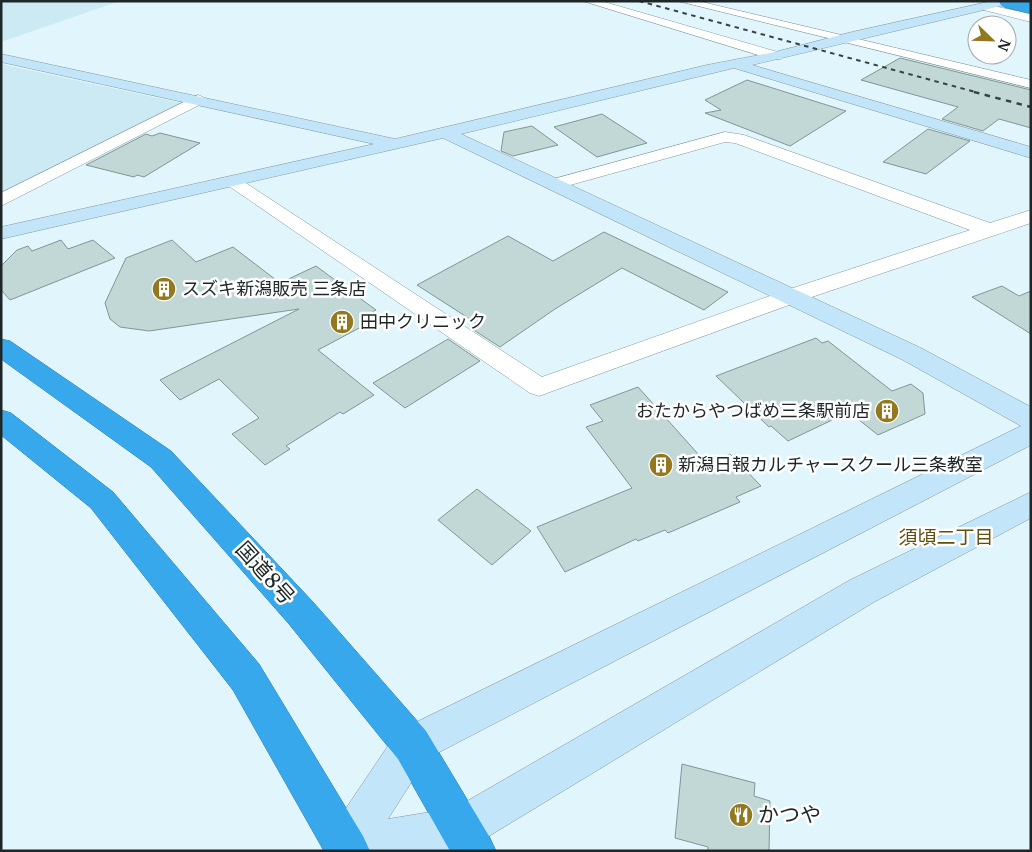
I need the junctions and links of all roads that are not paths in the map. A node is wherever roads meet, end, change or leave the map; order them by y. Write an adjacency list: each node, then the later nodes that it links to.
1 (588, 1): 8 (street)
2 (683, 1): 7 (street)
3 (1004, 2): 4 (street); 5 (highway, bridge)
4 (984, 4): 6 (street); 7 (street)
5 (1031, 7)
6 (1031, 18)
7 (840, 40): 8 (street); 12 (street)
8 (776, 56): 10 (street)
9 (1, 58): 13 (street)
10 (756, 60): 11 (street); 15 (street)
11 (734, 64): 14 (street); 17 (street)
12 (1031, 84)
13 (198, 100): 16 (street); 20 (street)
14 (445, 133): 16 (street); 19 (street)
15 (1031, 138)
16 (395, 144): 18 (street)
17 (1031, 153)
18 (232, 182): 23 (street); 24 (street)
19 (556, 184): 22 (street); 24 (street)
20 (1, 200)
21 (1031, 216): 22 (street)
22 (990, 230): 24 (street)
23 (1, 233)
24 (792, 296): 26 (street)
25 (1, 347): 30 (highway, 国道8号)
26 (1031, 419)
27 (1, 420): 32 (highway)
28 (1031, 433): 30 (street)
29 (1031, 504): 31 (street)
30 (412, 745): 31 (highway, 国道8号); 32 (street)
31 (468, 840): 32 (street)
32 (345, 849)

